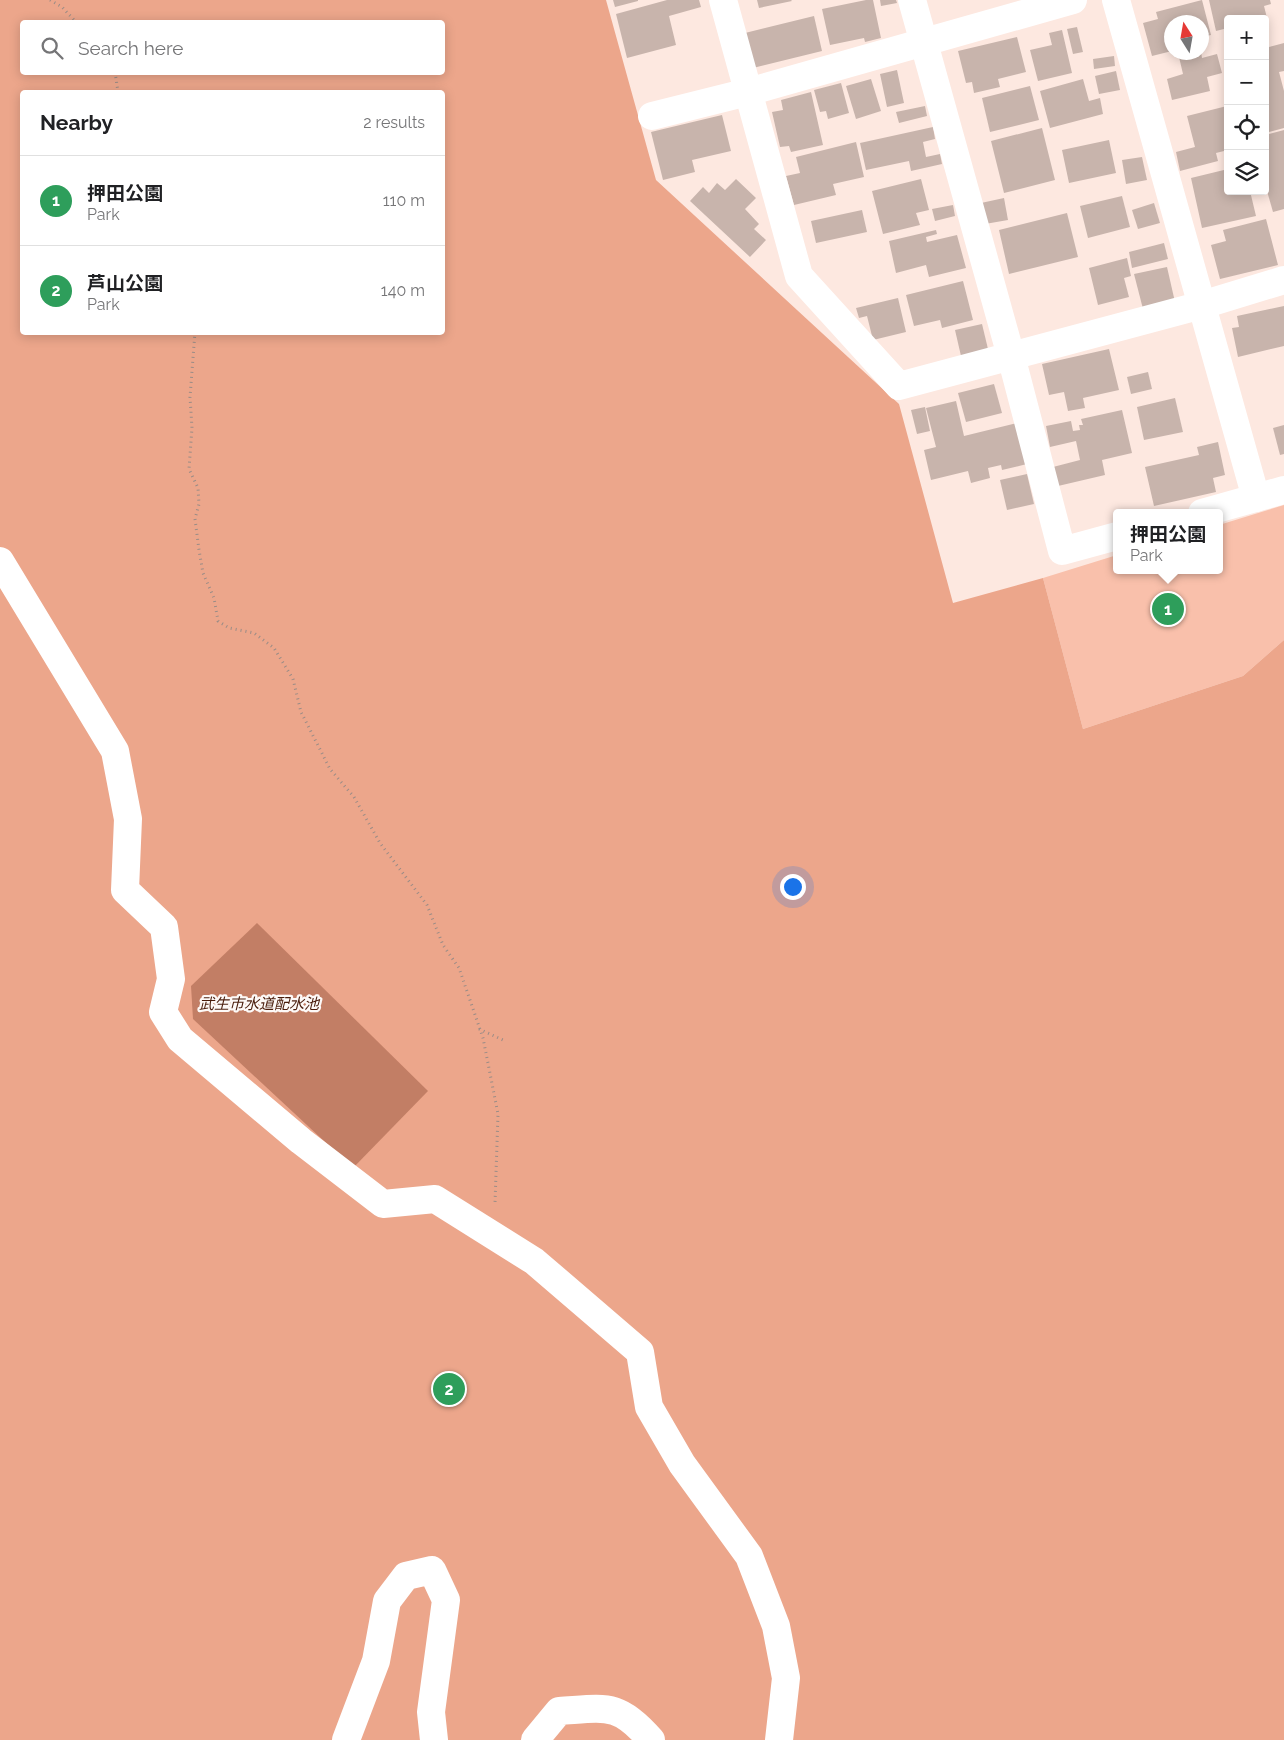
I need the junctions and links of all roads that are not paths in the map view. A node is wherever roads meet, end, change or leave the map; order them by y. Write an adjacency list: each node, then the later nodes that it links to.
1 (723, 0): 6 (street)
2 (912, 0): 5 (street)
3 (1073, 0): 5 (street)
4 (1116, 0): 9 (street)
5 (924, 42): 6 (street); 10 (street)
6 (748, 92): 7 (street); 10 (street)
7 (652, 116)
8 (1284, 280): 9 (street)
9 (1202, 305): 10 (street); 12 (street)
10 (1011, 356): 14 (street)
11 (1284, 490): 12 (street)
12 (1256, 498): 13 (street)
13 (1216, 509)
14 (1113, 537)
15 (0, 560): 20 (street)
16 (346, 1740): 17 (street)
17 (434, 1740)
18 (535, 1740): 19 (street)
19 (651, 1740)
20 (779, 1740)

